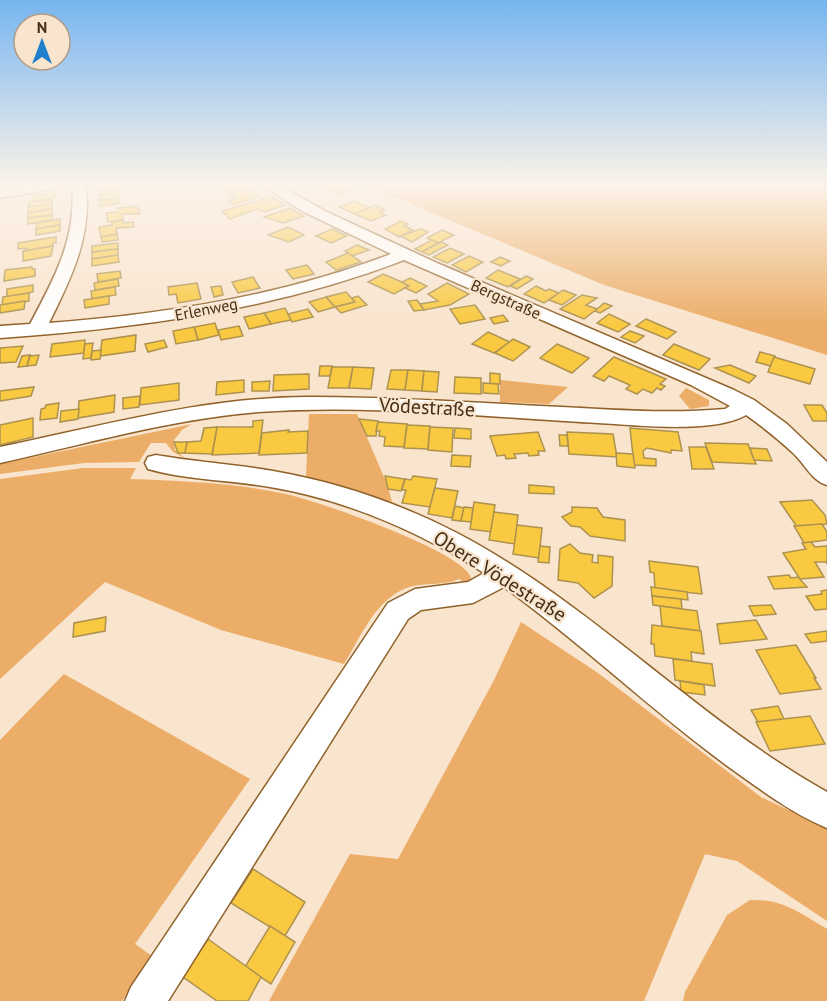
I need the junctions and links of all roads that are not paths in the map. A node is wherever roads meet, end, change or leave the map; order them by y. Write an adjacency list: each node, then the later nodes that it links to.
1 (78, 232): 4 (street)
2 (358, 232): 3 (street, Bergstraße)
3 (405, 254): 4 (street, Erlenweg); 6 (street, Bergstraße)
4 (36, 330): 5 (street, Erlenweg)
5 (0, 332)
6 (747, 405): 7 (street, Vödestraße); 9 (street)
7 (0, 455)
8 (156, 463): 10 (street, Obere Vödestraße)
9 (827, 477)
10 (504, 574): 11 (street, Obere Vödestraße); 12 (street)
11 (827, 811)
12 (145, 1001)

